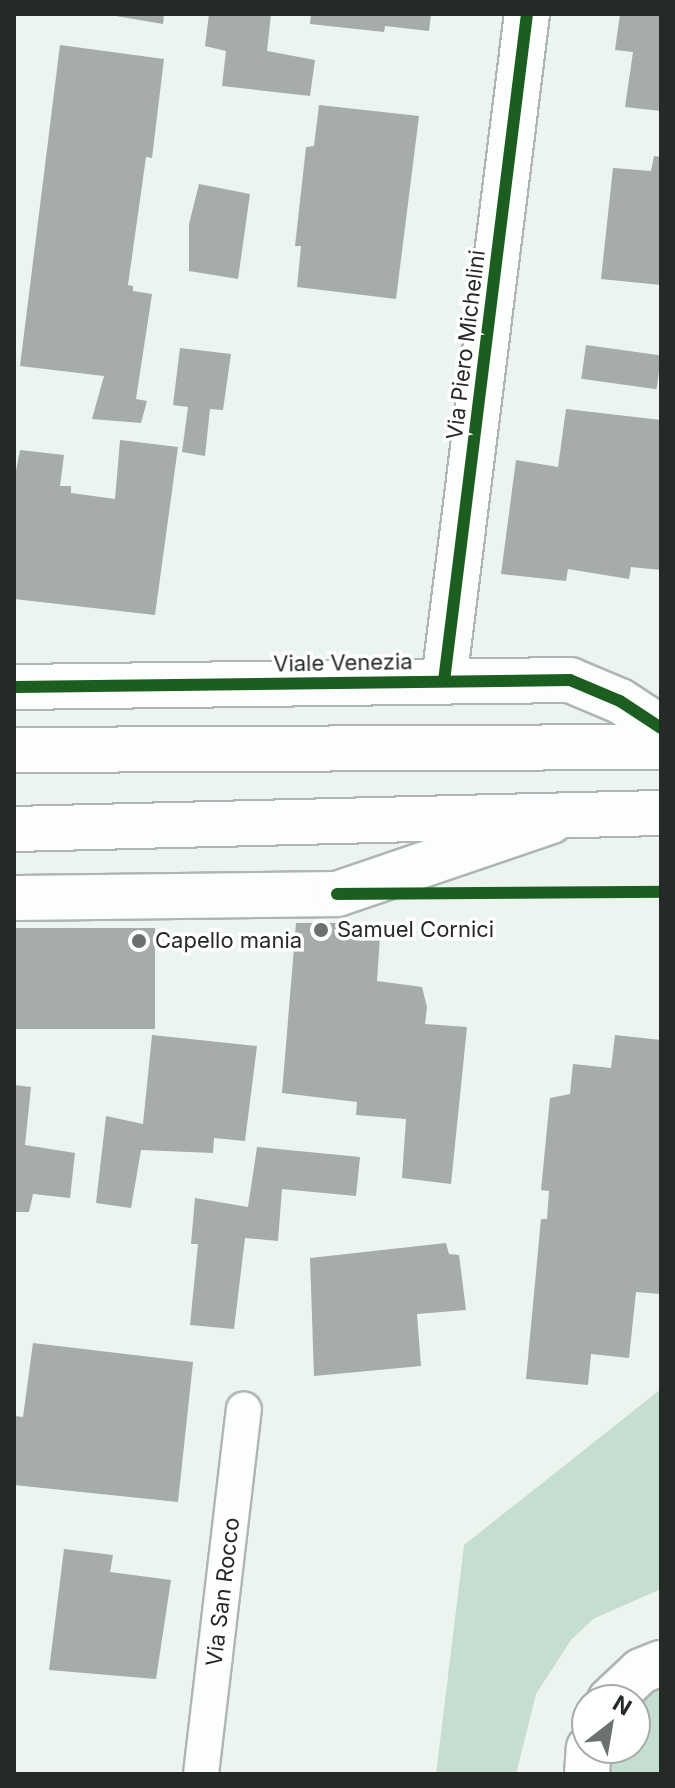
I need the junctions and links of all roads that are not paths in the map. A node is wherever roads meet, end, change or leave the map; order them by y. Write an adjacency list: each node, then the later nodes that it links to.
1 (527, 14): 2 (street, Via Piero Michelini)
2 (444, 681): 3 (street, Viale Venezia); 4 (street, Viale Venezia)
3 (14, 687)
4 (661, 728)
5 (661, 747): 6 (street)
6 (14, 750)
7 (661, 813): 8 (street)
8 (569, 815): 9 (street); 10 (street)
9 (14, 829)
10 (14, 898)
11 (244, 1410): 14 (lane, Via San Rocco)
12 (661, 1663): 13 (street)
13 (627, 1684)
14 (201, 1774)

